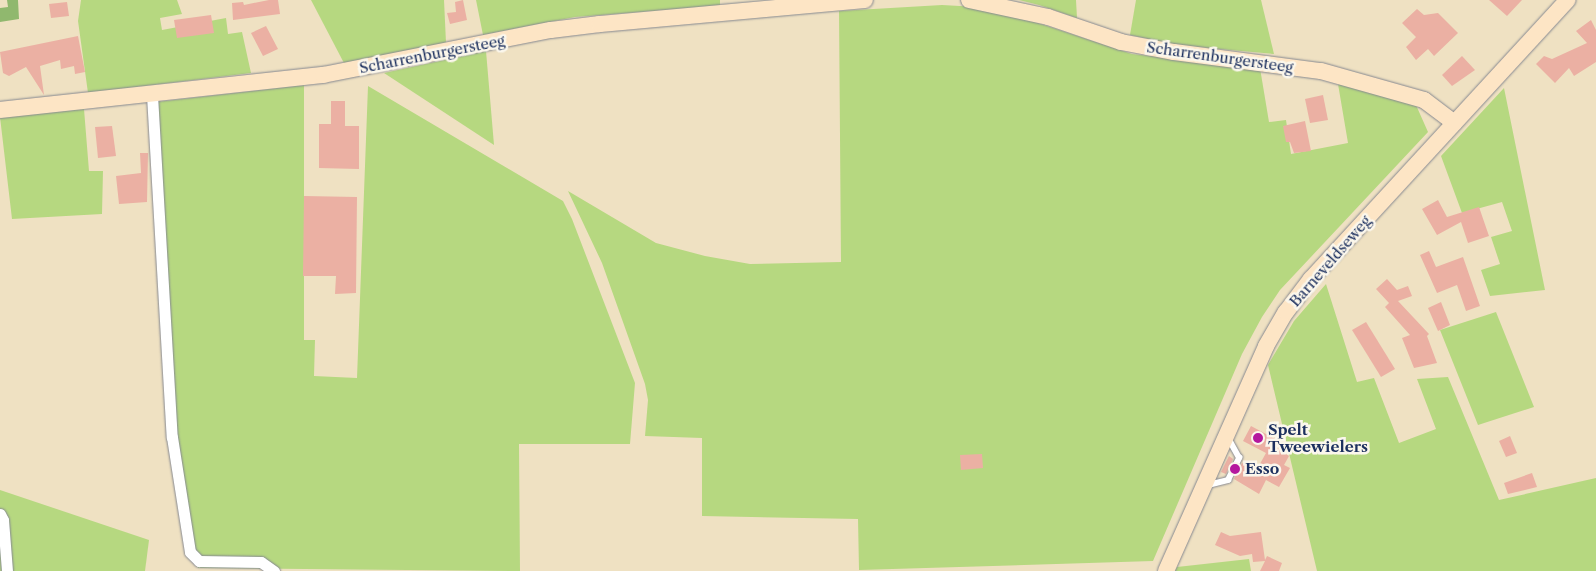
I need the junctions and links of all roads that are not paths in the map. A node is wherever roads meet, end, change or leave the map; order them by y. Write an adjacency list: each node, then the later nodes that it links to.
1 (865, 0): 4 (street, Scharrenburgersteeg)
2 (976, 0): 6 (street, Scharrenburgersteeg)
3 (1568, 0): 6 (street, Barneveldseweg)
4 (152, 95): 5 (street, Scharrenburgersteeg); 9 (street)
5 (0, 110)
6 (1454, 124): 10 (street, Barneveldseweg)
7 (0, 514): 8 (street)
8 (6, 571)
9 (274, 571)
10 (1166, 571)

